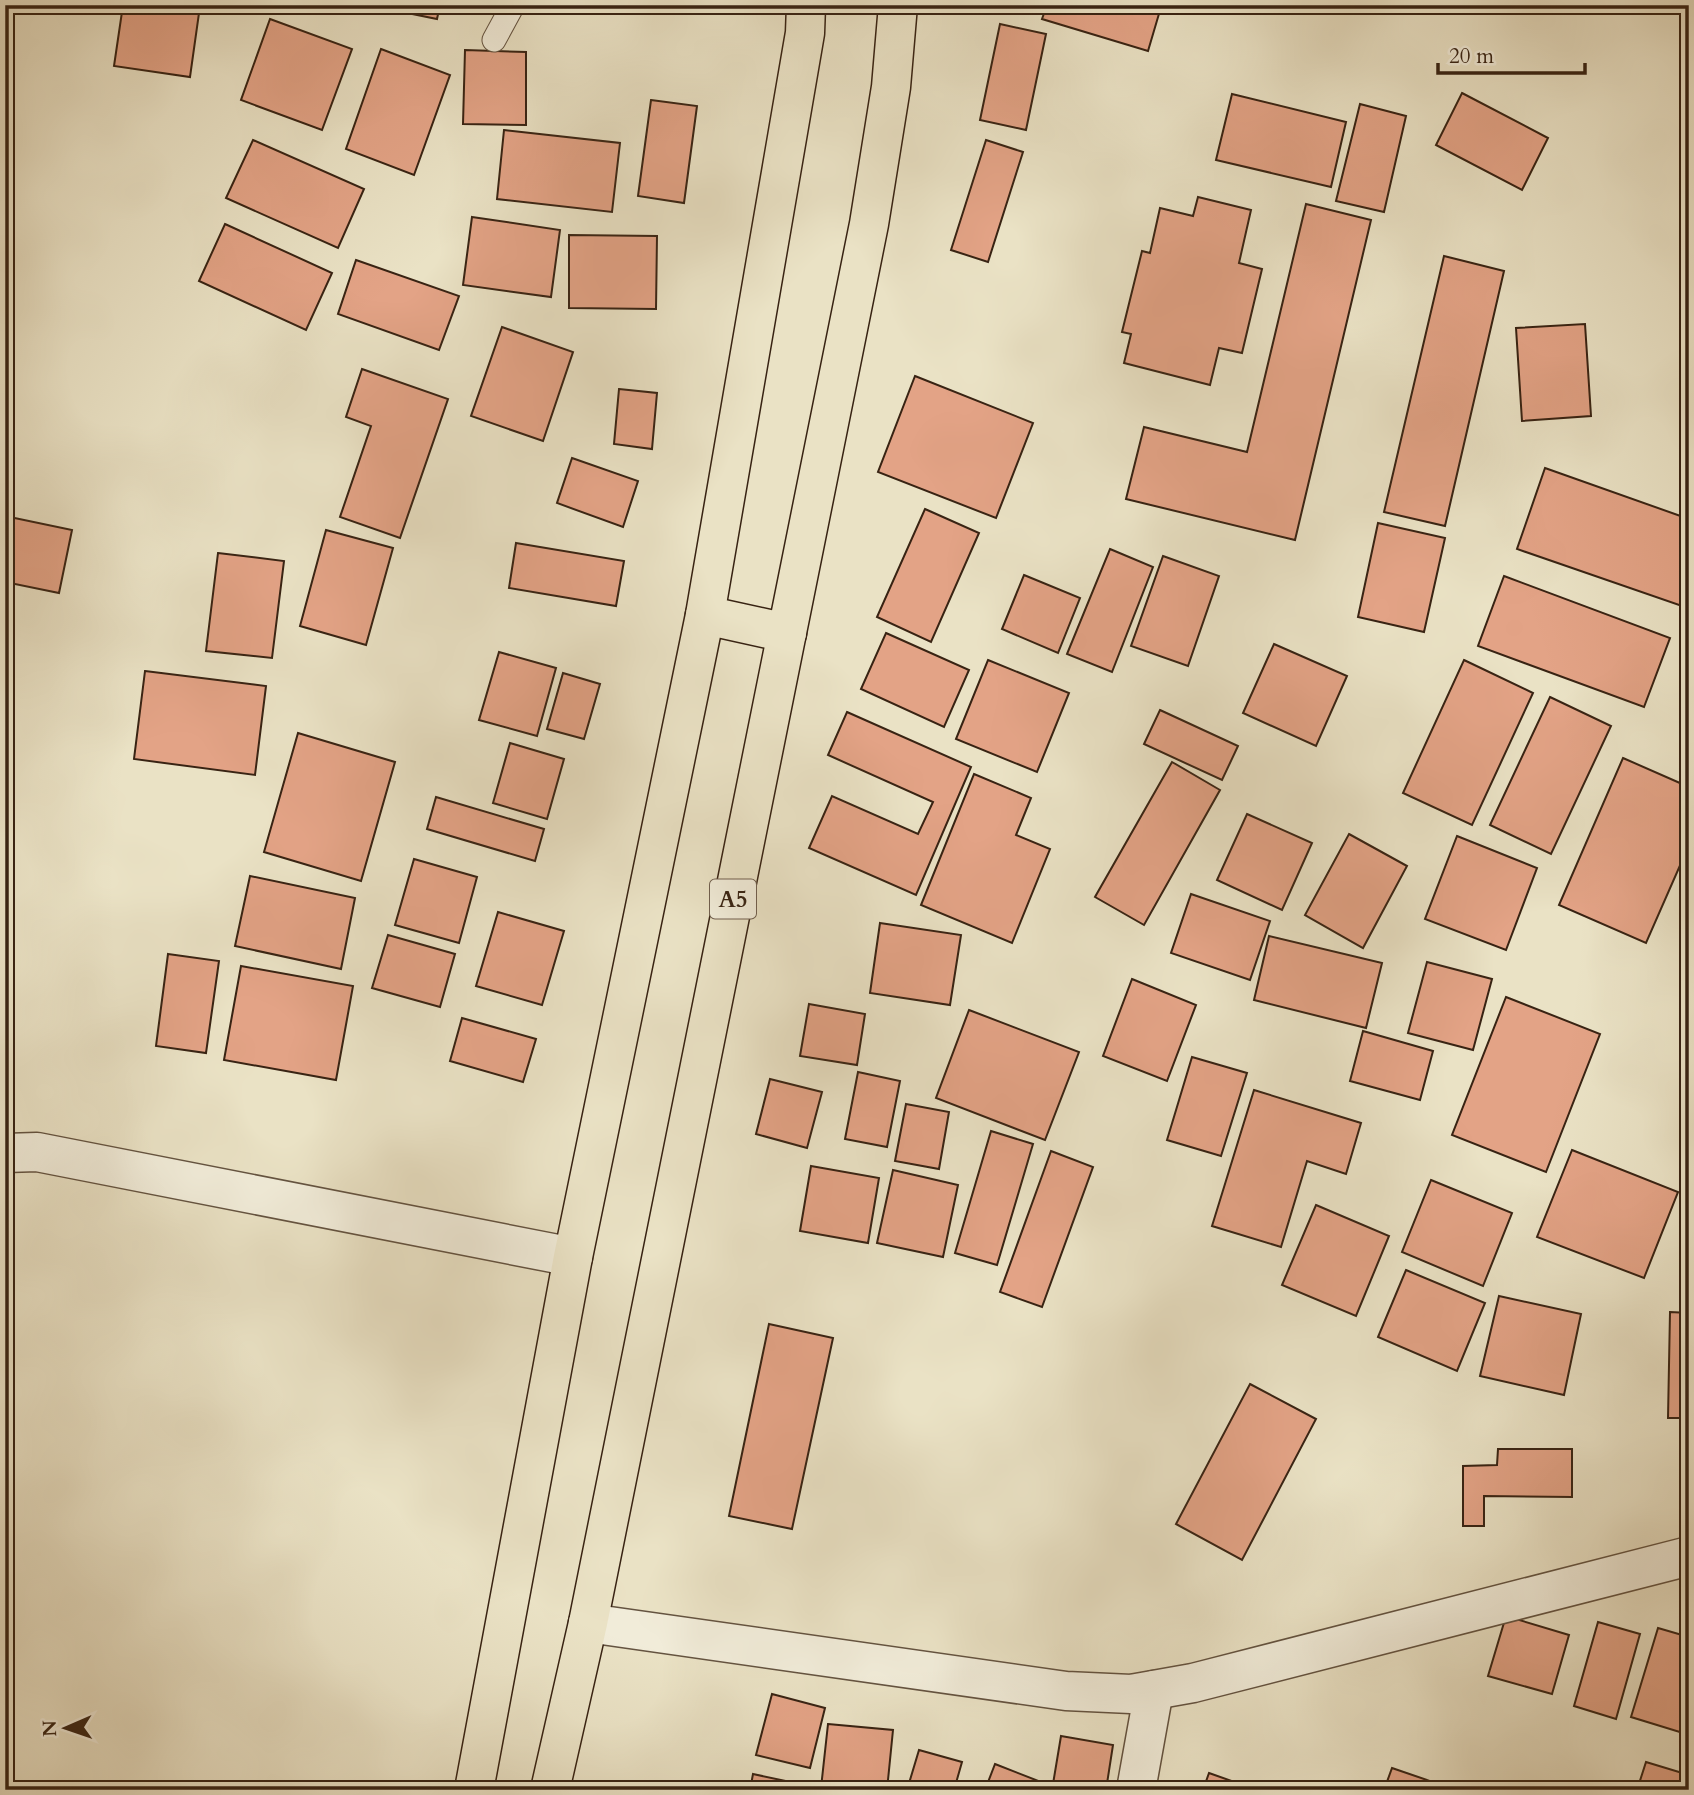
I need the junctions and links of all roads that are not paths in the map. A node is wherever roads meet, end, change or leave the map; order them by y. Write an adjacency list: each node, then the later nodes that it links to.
1 (513, 5): 4 (lane)
2 (806, 5): 5 (highway)
3 (898, 5): 6 (highway, A5)
4 (494, 40)
5 (705, 615): 6 (highway); 8 (highway)
6 (787, 633): 10 (highway, A5)
7 (5, 1153): 8 (street)
8 (573, 1256): 12 (highway)
9 (1689, 1556): 11 (street)
10 (588, 1623): 11 (street); 13 (highway, A5)
11 (1154, 1690): 14 (street)
12 (474, 1790)
13 (550, 1790)
14 (1136, 1790)

